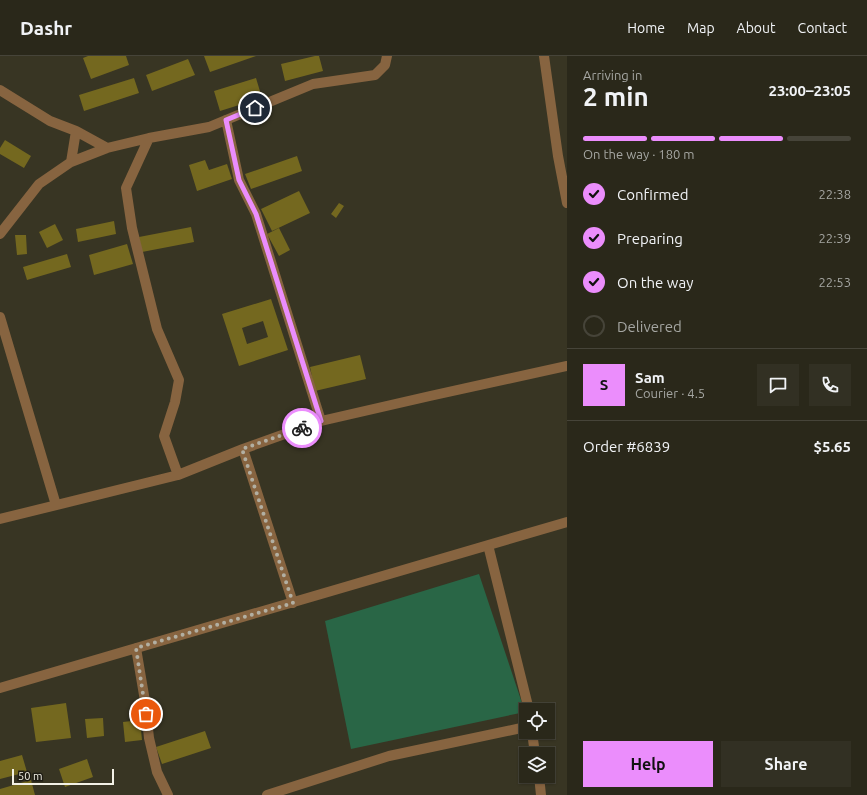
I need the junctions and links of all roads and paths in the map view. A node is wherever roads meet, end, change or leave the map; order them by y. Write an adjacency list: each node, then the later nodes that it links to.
1 (387, 56): 4 (street)
2 (544, 56): 9 (street)
3 (0, 90): 5 (street)
4 (226, 120): 6 (street); 13 (street)
5 (76, 131): 7 (street); 8 (street)
6 (149, 138): 7 (street); 15 (street)
7 (107, 148): 8 (street)
8 (71, 162): 10 (street)
9 (567, 199)
10 (0, 234)
11 (0, 317): 16 (street)
12 (567, 366): 13 (street)
13 (321, 421): 14 (street)
14 (242, 449): 15 (street); 20 (street)
15 (178, 474): 16 (street)
16 (56, 505): 17 (street)
17 (0, 520)
18 (567, 522): 19 (street)
19 (488, 545): 20 (street); 23 (street)
20 (293, 603): 21 (street)
21 (136, 648): 22 (street); 26 (street)
22 (0, 688)
23 (527, 703)
24 (519, 728): 27 (street)
25 (540, 783): 28 (street)
26 (168, 795)
27 (267, 795)
28 (541, 795)

